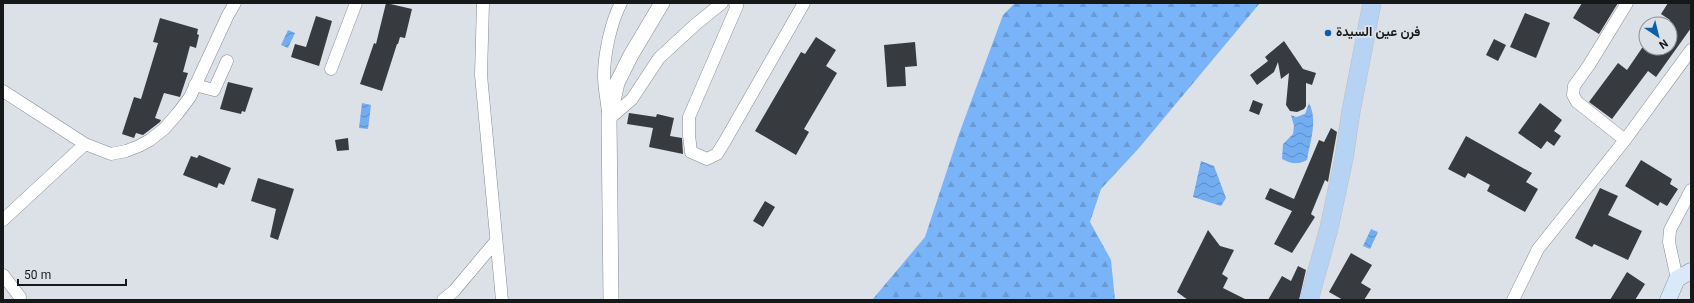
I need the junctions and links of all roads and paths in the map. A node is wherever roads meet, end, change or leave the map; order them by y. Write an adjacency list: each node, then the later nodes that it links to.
1 (235, 3): 14 (street)
2 (356, 3): 13 (street)
3 (482, 3): 21 (street)
4 (621, 3): 16 (street)
5 (662, 3): 16 (street)
6 (722, 3): 16 (street)
7 (735, 3): 8 (street)
8 (804, 3)
9 (1372, 3): 29 (main road)
10 (1627, 3): 17 (street)
11 (1691, 50): 17 (street)
12 (226, 61): 14 (street)
13 (331, 69)
14 (195, 85): 18 (street)
15 (3, 91): 18 (street)
16 (608, 119): 28 (street)
17 (1625, 140): 30 (street)
18 (85, 144): 20 (street)
19 (1691, 190): 24 (street)
20 (3, 220)
21 (496, 241): 26 (street); 27 (street)
22 (1691, 271): 24 (main road)
23 (3, 275): 25 (street)
24 (1677, 279): 31 (main road)
25 (20, 297)
26 (443, 300)
27 (502, 300)
28 (611, 300)
29 (1309, 300)
30 (1513, 300)
31 (1668, 300)

